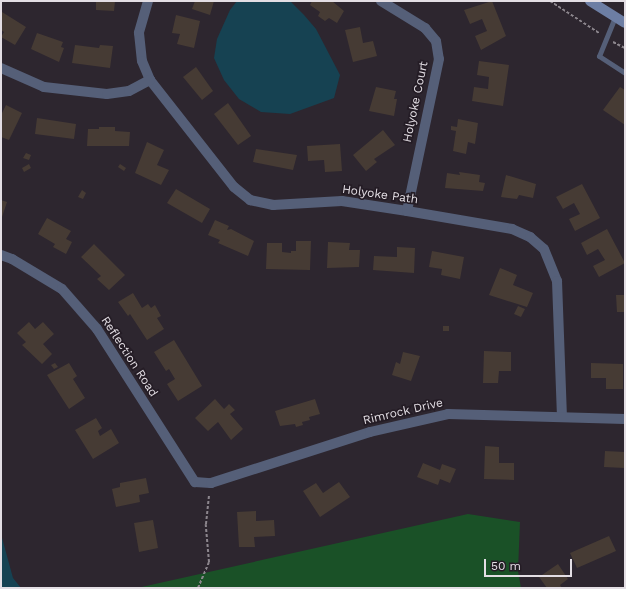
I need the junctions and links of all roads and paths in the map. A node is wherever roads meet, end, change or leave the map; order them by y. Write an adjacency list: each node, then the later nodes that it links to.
1 (148, 1): 11 (street, Holyoke Path)
2 (381, 1): 12 (street, Holyoke Court)
3 (550, 1): 7 (path)
4 (590, 1): 5 (street)
5 (615, 17): 6 (street); 7 (lane)
6 (625, 23)
7 (606, 38): 8 (path); 10 (lane)
8 (625, 48)
9 (1, 68): 11 (street)
10 (625, 73)
11 (150, 80): 12 (street, Holyoke Path)
12 (407, 211): 14 (street, Holyoke Path)
13 (1, 256): 16 (street, Reflection Road)
14 (562, 417): 15 (street, Rimrock Drive); 17 (street, Rimrock Drive)
15 (625, 419)
16 (195, 482): 17 (street, Rimrock Drive)
17 (211, 484): 18 (path)
18 (198, 588)

